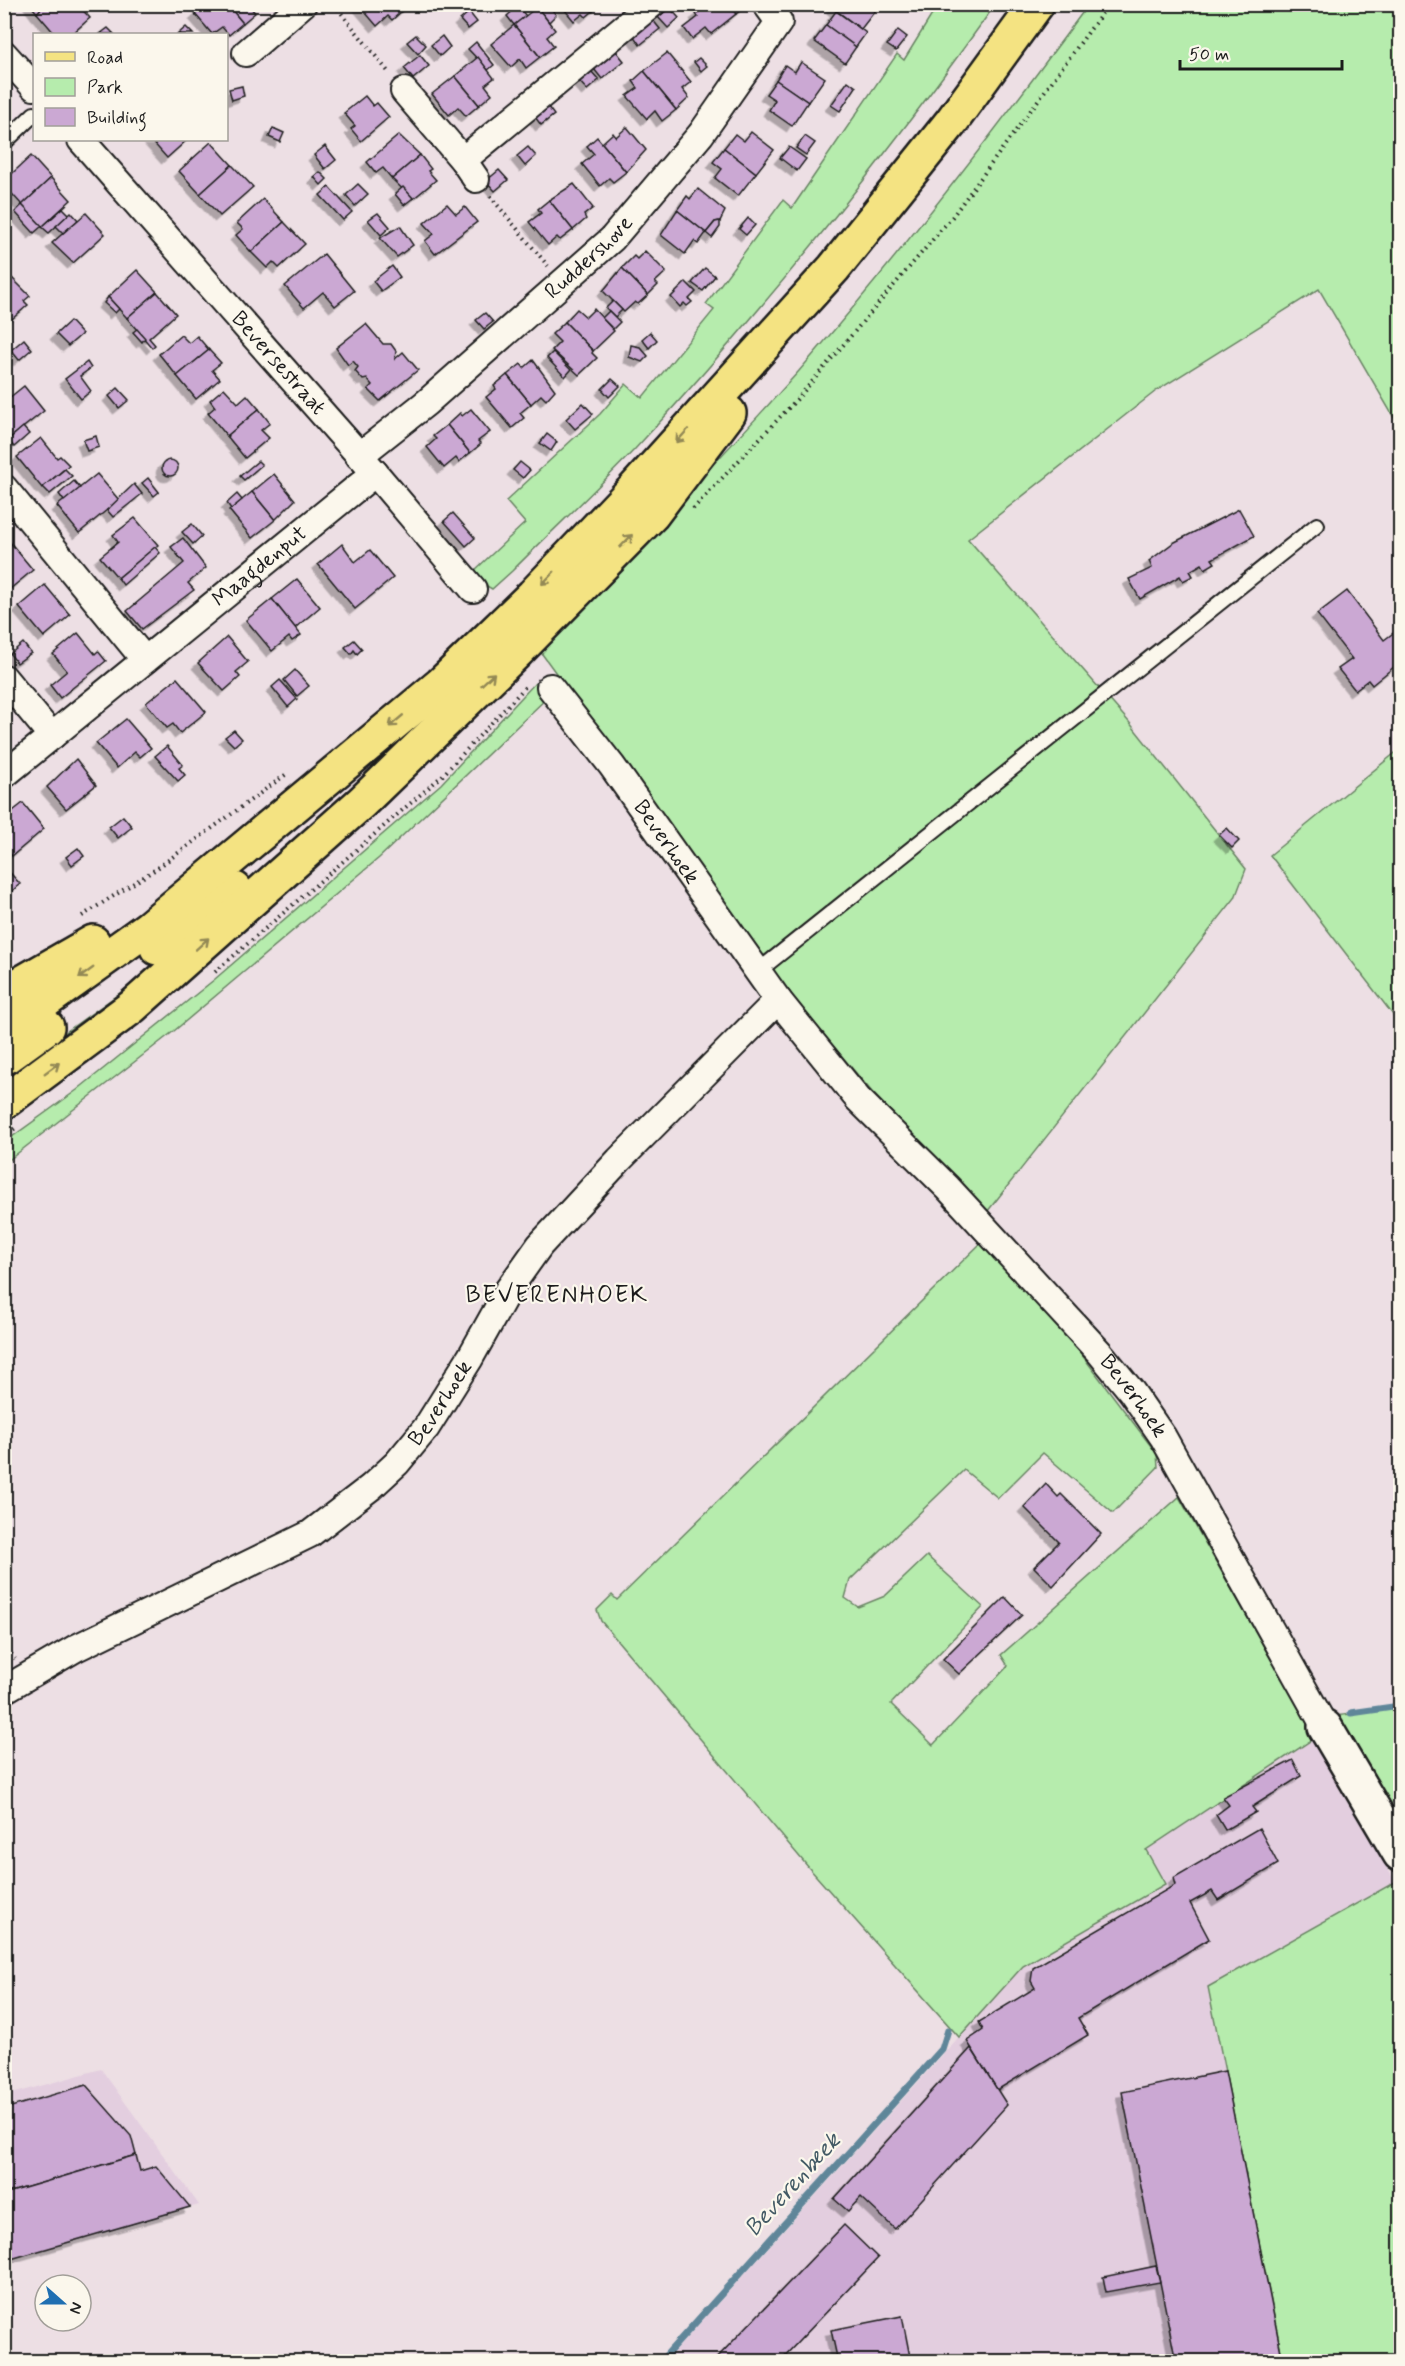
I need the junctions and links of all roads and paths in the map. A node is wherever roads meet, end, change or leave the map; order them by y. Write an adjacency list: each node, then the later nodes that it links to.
1 (303, 4): 6 (street)
2 (334, 4): 9 (path)
3 (652, 4): 13 (street)
4 (1037, 4): 14 (main road)
5 (779, 10): 15 (street, Ruddershove)
6 (246, 53)
7 (4, 54): 8 (street)
8 (33, 86)
9 (404, 91): 13 (street)
10 (33, 115): 12 (lane)
11 (82, 141): 16 (street, Beversestraat)
12 (4, 142)
13 (470, 169): 15 (path)
14 (834, 268): 23 (main road, one-way to 14); 27 (main road, one-way to 27)
15 (561, 283): 16 (street, Ruddershove)
16 (367, 465): 19 (street, Beversestraat); 20 (street, Maagdenput)
17 (4, 488): 20 (street)
18 (1317, 525): 29 (lane)
19 (472, 589)
20 (145, 660): 24 (street, Maagdenput)
21 (4, 678): 24 (street)
22 (550, 687): 29 (street, Beverhoek)
23 (446, 719): 33 (main road); 34 (main road, one-way to 23)
24 (52, 736): 26 (street, Maagdenput)
25 (289, 772): 28 (path)
26 (4, 776)
27 (264, 832): 30 (main road); 32 (main road, one-way to 32)
28 (77, 919)
29 (757, 972): 31 (street, Beverhoek)
30 (4, 993)
31 (778, 1000): 35 (street, Beverhoek); 36 (street, Beverhoek)
32 (4, 1030)
33 (4, 1058)
34 (4, 1102)
35 (4, 1690)
36 (1325, 1727): 37 (street, Beverhoek)
37 (1401, 1854)

